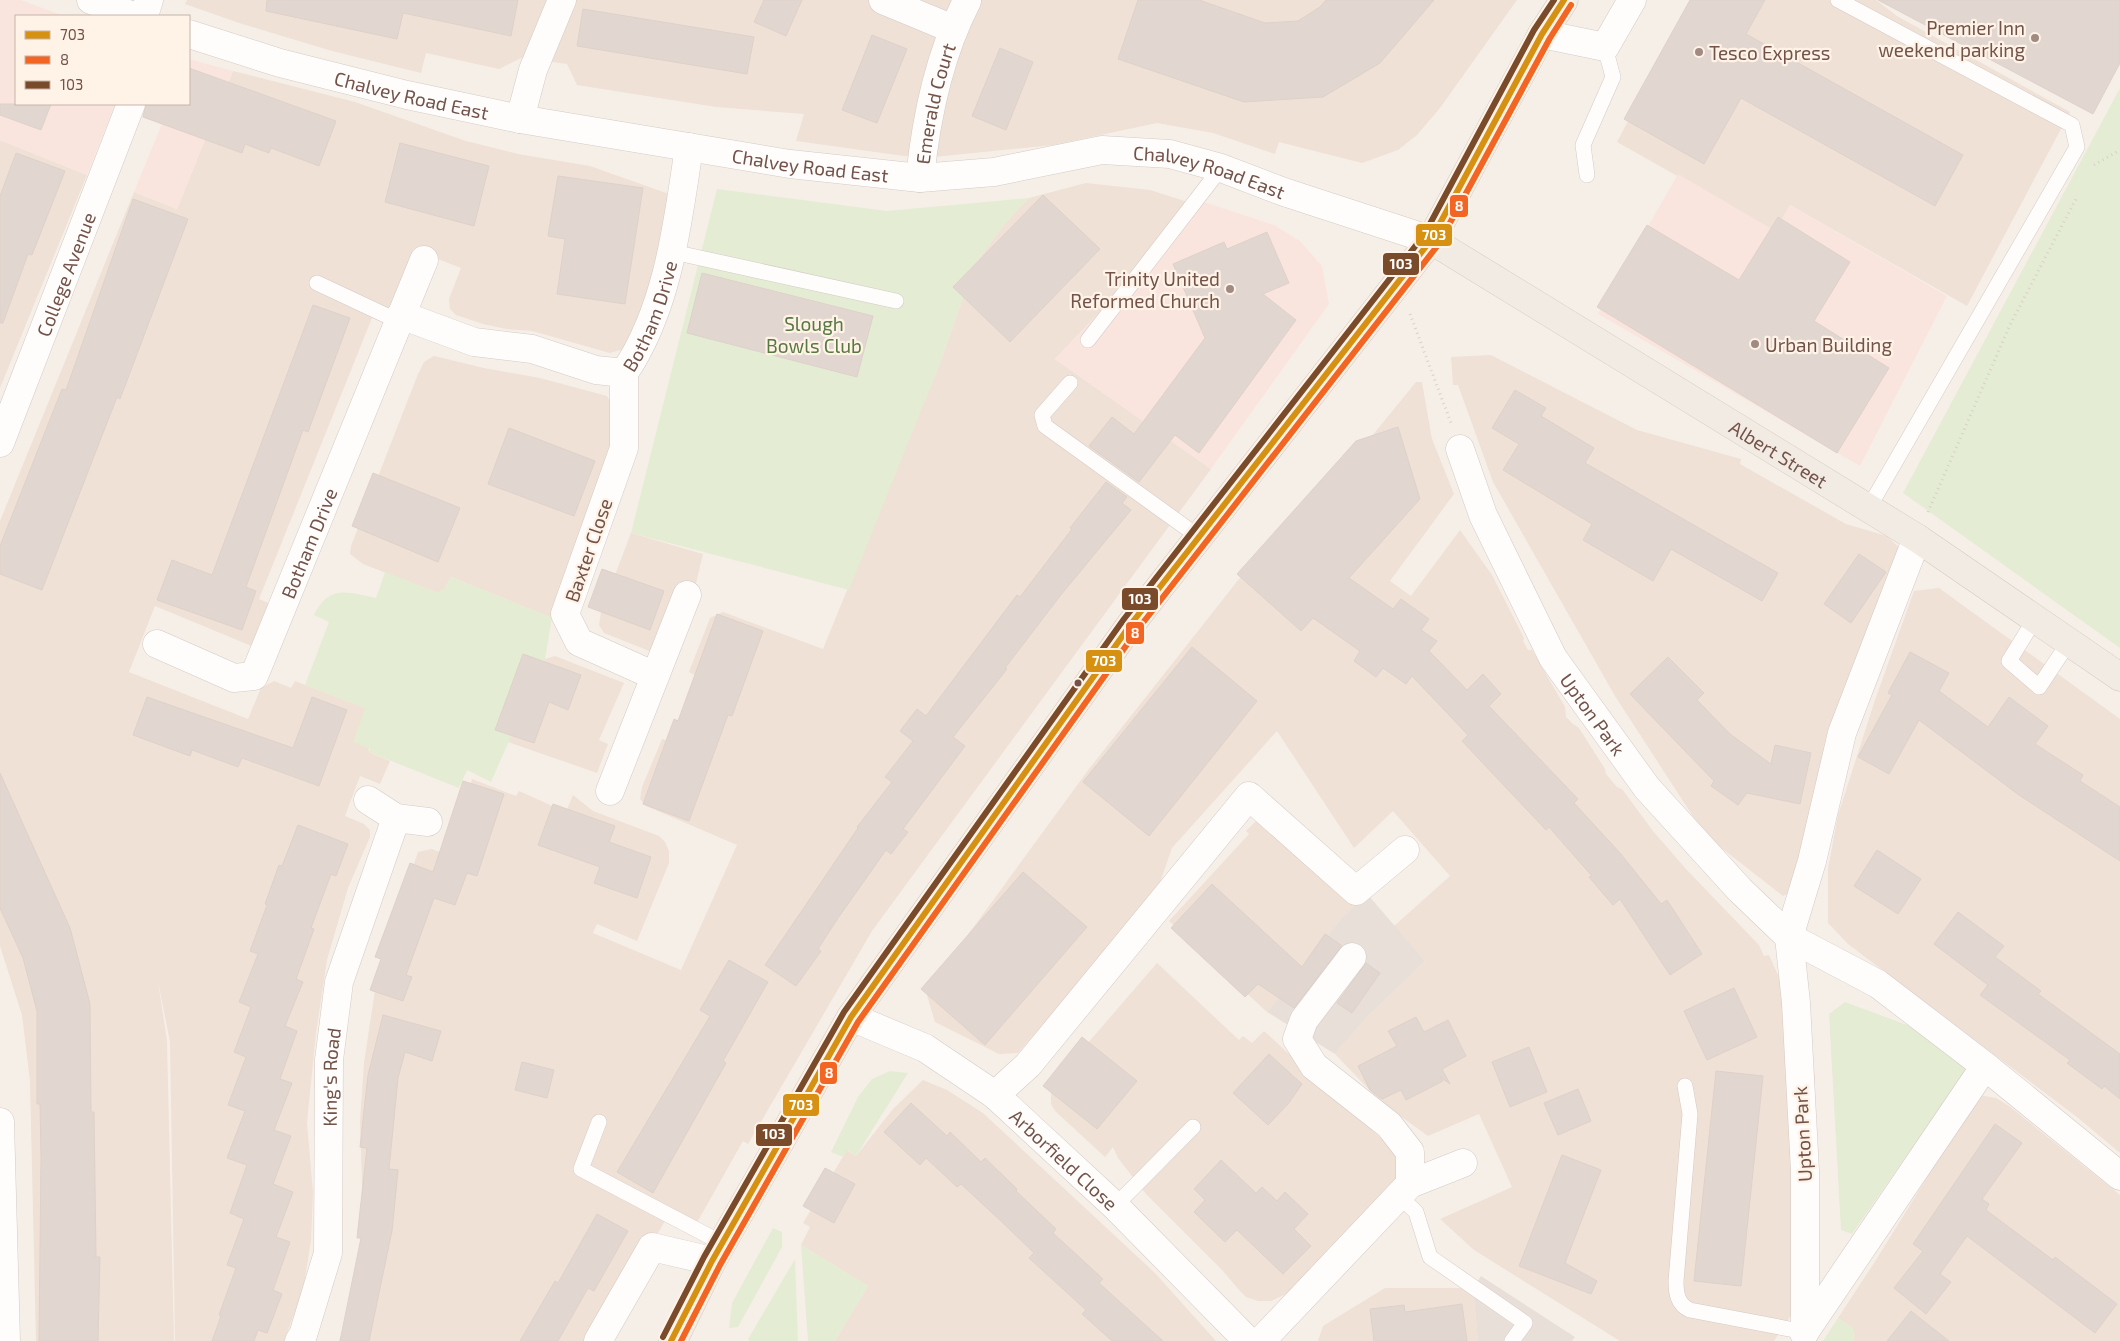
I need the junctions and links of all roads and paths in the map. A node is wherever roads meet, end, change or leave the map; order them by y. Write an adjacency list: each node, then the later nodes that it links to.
1 (91, 0): 9 (street)
2 (150, 0): 10 (street)
3 (562, 0): 16 (street)
4 (883, 0): 11 (street, Emerald Court)
5 (1564, 0): 13 (main road)
6 (1632, 0): 14 (street)
7 (1838, 0): 36 (lane)
8 (967, 1): 11 (street, Emerald Court)
9 (130, 15)
10 (144, 15)
11 (953, 29): 22 (street, Emerald Court)
12 (190, 34): 16 (street, Chalvey Road East)
13 (1542, 34): 14 (street); 24 (main road)
14 (1604, 47): 21 (lane)
15 (131, 105): 34 (street, College Avenue)
16 (520, 119): 17 (street, Chalvey Road East)
17 (689, 147): 22 (street, Chalvey Road East); 25 (street, Botham Drive)
18 (2120, 150): 19 (path)
19 (2090, 167)
20 (1221, 168): 22 (street, Chalvey Road East); 24 (street, Chalvey Road East); 31 (lane)
21 (1587, 176)
22 (920, 178)
23 (2079, 193): 38 (path)
24 (1431, 240): 27 (main road); 36 (main road, Albert Street)
25 (673, 252): 29 (lane); 32 (street, Botham Drive)
26 (424, 260): 30 (street, Botham Drive)
27 (1398, 282): 35 (path); 37 (main road)
28 (317, 283): 30 (lane)
29 (896, 301)
30 (400, 318): 32 (street, Botham Drive); 42 (street, Botham Drive)
31 (1088, 340)
32 (624, 373): 43 (street, Baxter Close)
33 (1070, 384): 37 (lane)
34 (0, 443)
35 (1460, 449): 50 (street, Upton Park)
36 (1868, 509): 38 (main road, Albert Street)
37 (1200, 537): 52 (main road)
38 (1916, 538): 40 (main road, Albert Street); 50 (street)
39 (687, 596): 43 (street)
40 (2034, 619): 41 (main road, Albert Street); 41 (lane)
41 (2069, 642): 44 (main road, Albert Street)
42 (157, 644)
43 (655, 676): 45 (street)
44 (2120, 677)
45 (610, 791)
46 (368, 800): 47 (street)
47 (396, 818): 48 (street); 67 (street, King's Road)
48 (428, 822)
49 (1405, 850): 55 (street)
50 (1789, 937): 53 (street, Upton Park); 64 (street, Upton Park)
51 (1352, 957): 61 (street)
52 (850, 1017): 55 (street, Arborfield Close); 63 (main road)
53 (1985, 1066): 60 (street, Upton Park); 64 (street)
54 (1685, 1086): 64 (lane)
55 (994, 1095): 62 (street, Arborfield Close)
56 (0, 1122): 66 (street)
57 (599, 1122): 63 (lane)
58 (1194, 1127): 62 (lane)
59 (1463, 1163): 61 (street)
60 (2120, 1176)
61 (1405, 1190): 70 (street); 71 (lane)
62 (1115, 1206): 69 (street, Arborfield Close)
63 (717, 1252): 65 (main road); 68 (street)
64 (1802, 1336)
65 (676, 1340)
66 (6, 1341)
67 (299, 1341)
68 (598, 1341)
69 (1248, 1341)
70 (1261, 1341)
71 (1512, 1341)

